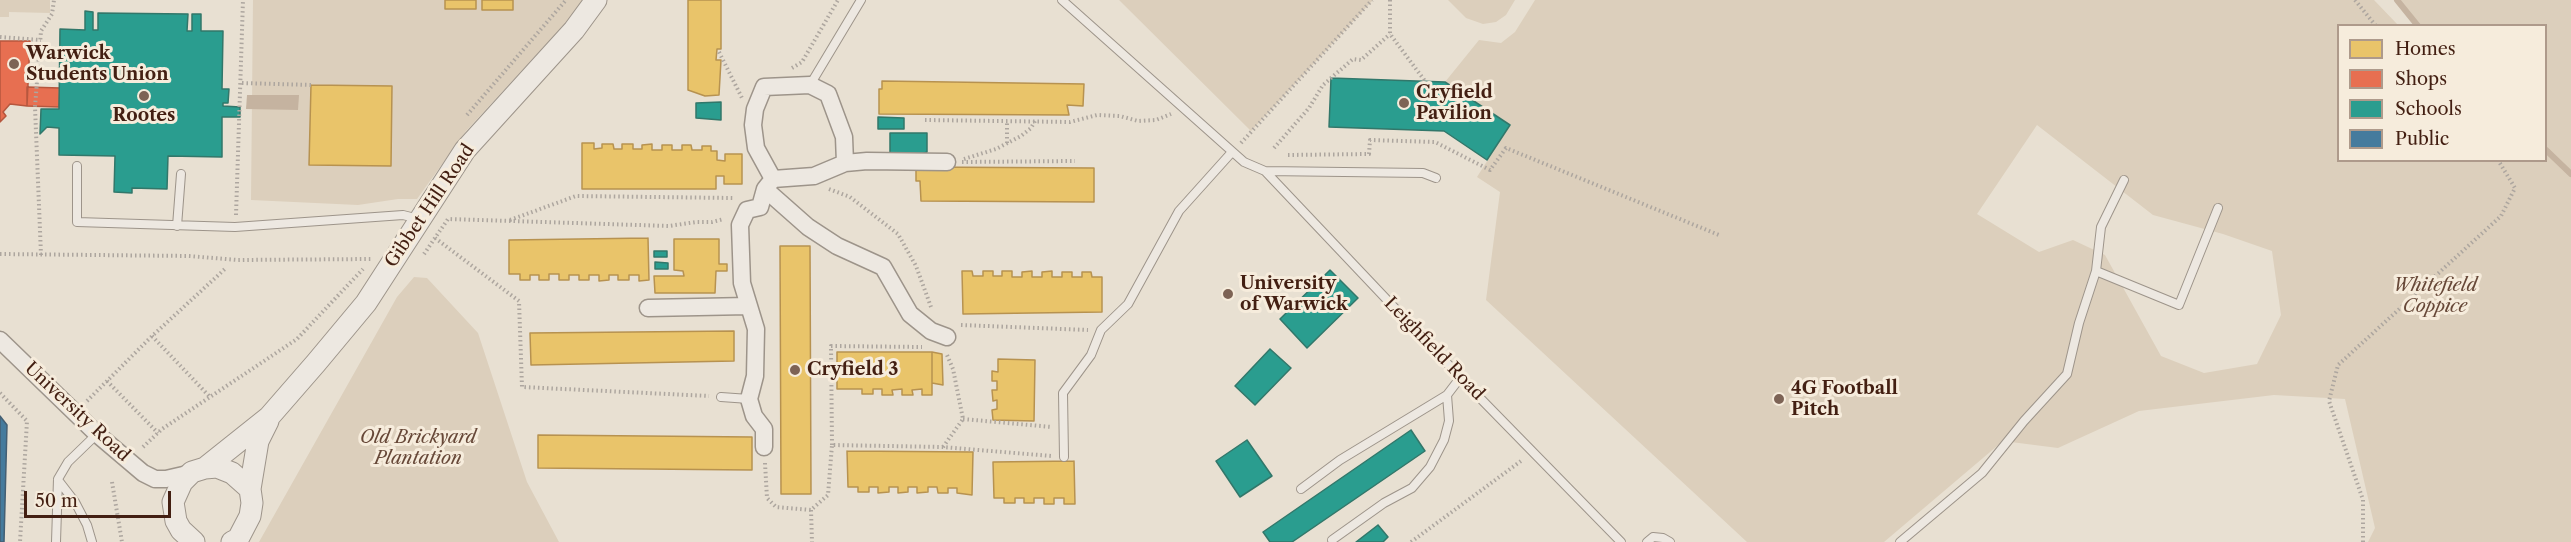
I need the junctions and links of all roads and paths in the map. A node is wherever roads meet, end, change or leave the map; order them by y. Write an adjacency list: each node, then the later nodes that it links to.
1 (54, 0): 13 (path)
2 (243, 0): 16 (path)
3 (596, 0): 43 (street, Gibbet Hill Road)
4 (838, 0): 19 (path)
5 (861, 0): 18 (lane)
6 (1062, 0): 21 (lane)
7 (1372, 0): 25 (path)
8 (1390, 0): 11 (path)
9 (2355, 0): 10 (path)
10 (2374, 24)
11 (1390, 34): 15 (path); 27 (path)
12 (0, 37): 13 (path)
13 (41, 40): 52 (path)
14 (719, 52): 20 (path)
15 (1425, 81)
16 (242, 83): 17 (path); 46 (path)
17 (311, 84)
18 (810, 85): 19 (street); 33 (street)
19 (764, 87): 39 (street)
20 (744, 101)
21 (1184, 109): 24 (path); 28 (lane)
22 (925, 120): 23 (path)
23 (1007, 121): 24 (path); 26 (path)
24 (1035, 121): 26 (path)
25 (1242, 142)
26 (1007, 143): 30 (path)
27 (1274, 148)
28 (1232, 152): 35 (lane, Leighfield Road); 59 (lane)
29 (1288, 155): 47 (path)
30 (1075, 161)
31 (946, 162): 33 (street)
32 (2499, 162): 101 (path)
33 (845, 163): 39 (street)
34 (77, 165): 45 (lane)
35 (1265, 171): 37 (lane); 63 (lane, Leighfield Road)
36 (181, 174): 45 (lane)
37 (1436, 178)
38 (2124, 180): 55 (lane)
39 (769, 184): 41 (path); 56 (street); 61 (street)
40 (825, 187): 58 (path)
41 (733, 199): 44 (path); 44 (path)
42 (2218, 208): 55 (lane)
43 (419, 219): 46 (lane); 71 (street, Gibbet Hill Road)
44 (510, 220): 48 (path)
45 (177, 226): 46 (lane)
46 (235, 227)
47 (1719, 235)
48 (435, 238): 49 (path); 68 (path)
49 (429, 247)
50 (0, 254): 52 (path)
51 (376, 254): 53 (path)
52 (41, 255): 53 (path)
53 (371, 260): 67 (path)
54 (226, 268): 60 (path)
55 (2096, 271): 100 (lane)
56 (748, 306): 57 (street); 69 (street)
57 (648, 308)
58 (934, 314)
59 (1101, 330): 61 (path); 73 (lane)
60 (152, 336): 64 (path); 67 (path)
61 (948, 336): 72 (path); 76 (path)
62 (0, 340): 70 (street, University Road)
63 (1461, 378): 66 (lane); 97 (lane, Leighfield Road)
64 (106, 381): 70 (path); 74 (path)
65 (0, 393): 90 (path)
66 (1447, 395): 86 (lane); 88 (lane)
67 (210, 397): 74 (path)
68 (721, 397): 69 (lane)
69 (749, 399): 78 (street)
70 (76, 413): 75 (street, University Road)
71 (269, 417): 82 (street, Gibbet Hill Road); 85 (street, Gibbet Hill Road)
72 (963, 419): 73 (path); 79 (path)
73 (1062, 428): 80 (lane)
74 (158, 432): 77 (path)
75 (97, 434): 82 (street, University Road); 83 (lane)
76 (832, 445): 79 (path); 87 (path)
77 (143, 447)
78 (764, 447): 87 (path)
79 (943, 447): 80 (path)
80 (1064, 457)
81 (1520, 459): 96 (path)
82 (199, 470): 85 (street); 94 (street, Gibbet Hill Road)
83 (58, 479): 91 (lane); 92 (lane)
84 (112, 482): 93 (path)
85 (250, 489): 89 (street, Gibbet Hill Road)
86 (1301, 489)
87 (811, 510): 95 (path)
88 (1332, 540)
89 (236, 541)
90 (20, 542)
91 (56, 542)
92 (92, 542)
93 (122, 542)
94 (194, 542)
95 (812, 542)
96 (1412, 542)
97 (1621, 542)
98 (1647, 542): 99 (lane)
99 (1670, 542)
100 (1900, 542)
101 (2363, 542)

